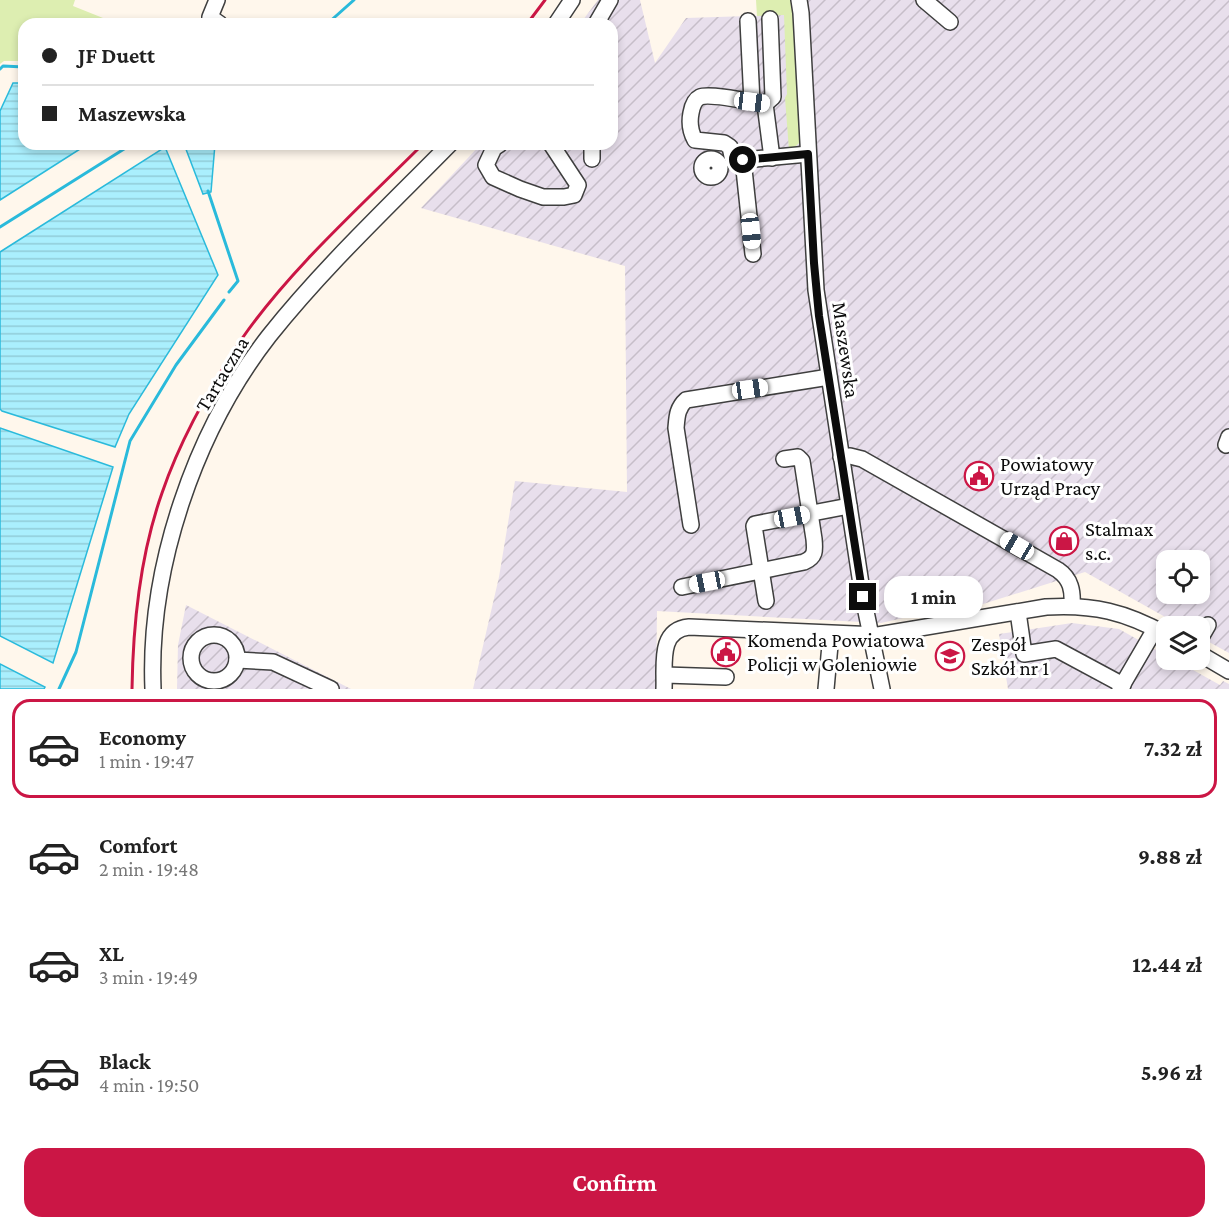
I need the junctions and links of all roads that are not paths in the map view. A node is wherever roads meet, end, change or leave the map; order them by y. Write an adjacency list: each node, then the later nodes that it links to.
1 (217, 0): 6 (street)
2 (572, 0): 7 (street)
3 (610, 0): 8 (street)
4 (924, 0): 11 (street)
5 (801, 4): 17 (street, Maszewska)
6 (211, 18)
7 (560, 18)
8 (600, 18)
9 (770, 20): 12 (street)
10 (748, 21): 12 (street)
11 (950, 22)
12 (759, 103): 13 (street); 18 (street)
13 (695, 140): 19 (street); 19 (street)
14 (444, 150): 43 (street, Tartaczna)
15 (493, 150): 16 (street)
16 (555, 150)
17 (808, 154): 18 (street); 21 (street, Maszewska)
18 (772, 158): 19 (street)
19 (725, 162): 20 (street)
20 (753, 255)
21 (829, 377): 22 (street, Maszewska); 26 (street)
22 (841, 457): 24 (street, Maszewska); 30 (street)
23 (784, 459): 25 (street)
24 (849, 506): 25 (street); 34 (street, Maszewska)
25 (810, 513): 27 (street); 27 (street)
26 (691, 525)
27 (761, 571): 28 (street); 29 (street)
28 (681, 587)
29 (766, 601)
30 (1072, 606): 31 (street); 32 (street)
31 (1018, 612): 34 (street); 42 (street)
32 (1156, 629)
33 (831, 634): 34 (street); 40 (street); 45 (street)
34 (870, 635): 46 (street, Maszewska)
35 (1156, 639): 42 (street)
36 (237, 660): 41 (street); 41 (street); 44 (street)
37 (1210, 660): 38 (street)
38 (1229, 671)
39 (726, 677): 40 (street)
40 (664, 682)
41 (203, 685)
42 (1122, 687)
43 (153, 689)
44 (331, 689)
45 (826, 689)
46 (882, 689)

